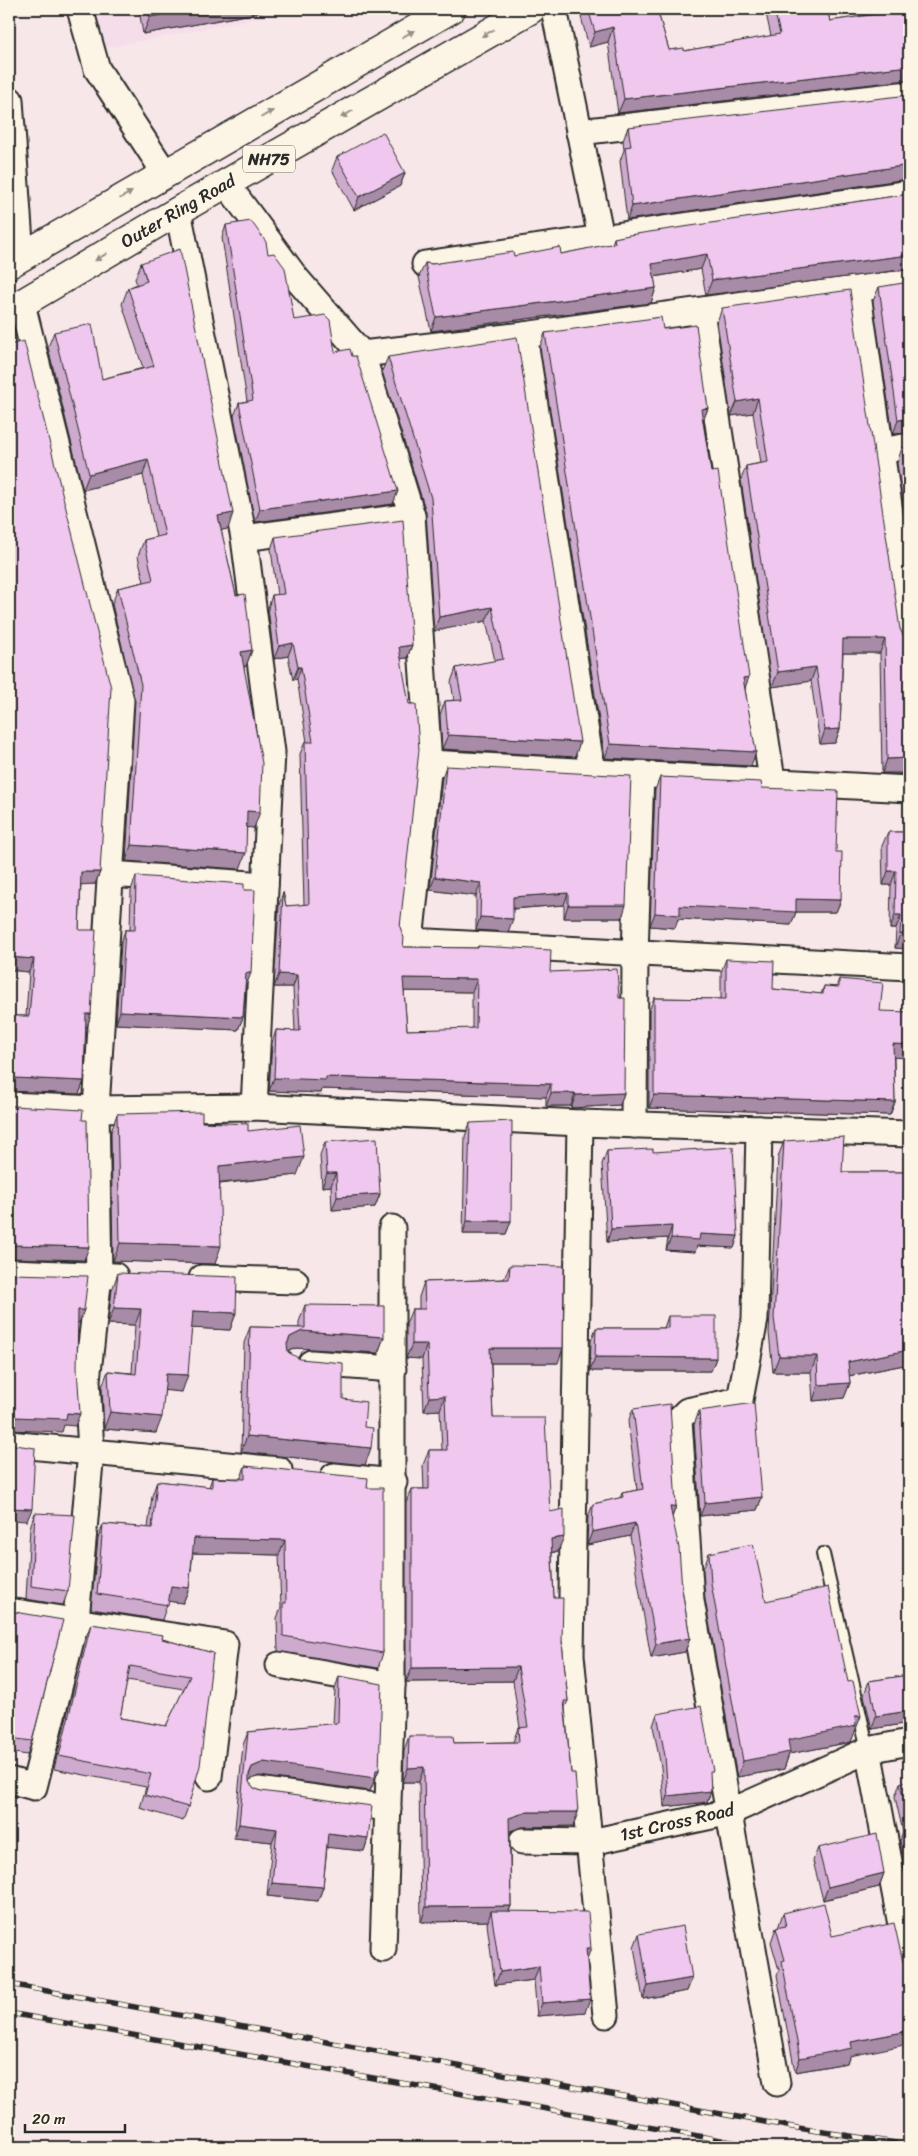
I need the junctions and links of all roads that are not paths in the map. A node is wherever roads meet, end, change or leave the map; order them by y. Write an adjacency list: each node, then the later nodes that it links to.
1 (80, 9): 8 (street)
2 (451, 9): 8 (highway, NH75, one-way to 2)
3 (531, 9): 9 (highway, Outer Ring Road / NH75, one-way to 9)
4 (554, 9): 7 (street)
5 (909, 94): 7 (street)
6 (10, 100): 13 (street)
7 (579, 132): 12 (street)
8 (165, 173): 13 (highway, NH75, one-way to 8)
9 (226, 183): 11 (highway, Outer Ring Road / NH75); 20 (street)
10 (909, 193): 12 (street)
11 (178, 211): 17 (highway, Outer Ring Road / NH75, one-way to 17); 24 (street)
12 (601, 237): 14 (street)
13 (15, 261)
14 (425, 264)
15 (909, 284): 16 (street)
16 (856, 288): 18 (street); 22 (street)
17 (15, 307): 32 (street)
18 (701, 311): 19 (street); 30 (street)
19 (524, 335): 20 (street); 28 (street)
20 (362, 354): 23 (street)
21 (909, 446): 22 (street)
22 (881, 451): 25 (street)
23 (412, 516): 24 (street); 27 (street)
24 (244, 538): 33 (street)
25 (906, 602): 26 (street)
26 (909, 641)
27 (429, 763): 28 (street); 34 (street)
28 (592, 771): 29 (street)
29 (641, 773): 30 (street); 34 (street)
30 (772, 780): 31 (street)
31 (909, 789)
32 (110, 874): 33 (street); 38 (street)
33 (265, 885): 37 (street)
34 (635, 954): 35 (street); 40 (street)
35 (909, 966)
36 (9, 1105): 38 (street)
37 (254, 1107): 38 (street); 39 (street)
38 (96, 1108): 45 (street)
39 (580, 1124): 40 (street); 67 (street)
40 (634, 1125): 41 (street)
41 (759, 1129): 42 (street); 65 (street)
42 (909, 1134)
43 (392, 1228): 50 (street)
44 (9, 1272): 45 (street)
45 (99, 1276): 46 (street); 52 (street)
46 (138, 1277)
47 (178, 1278): 48 (street)
48 (295, 1281)
49 (295, 1362): 50 (street)
50 (393, 1369): 53 (street)
51 (9, 1444): 52 (street)
52 (91, 1452): 53 (street); 56 (street)
53 (394, 1482): 58 (street)
54 (823, 1554): 60 (lane)
55 (9, 1610): 56 (street)
56 (76, 1620): 61 (street); 62 (street)
57 (279, 1665): 58 (street)
58 (392, 1685): 64 (street)
59 (909, 1742): 60 (street, 1st Cross Road)
60 (868, 1750): 65 (street, 1st Cross Road); 69 (street)
61 (209, 1776)
62 (9, 1780)
63 (258, 1790): 64 (street)
64 (388, 1808): 68 (street)
65 (730, 1812): 67 (street, 1st Cross Road); 71 (street)
66 (522, 1841): 67 (street, 1st Cross Road)
67 (591, 1842): 70 (street)
68 (383, 1948)
69 (909, 1967)
70 (606, 2015)
71 (777, 2083)

